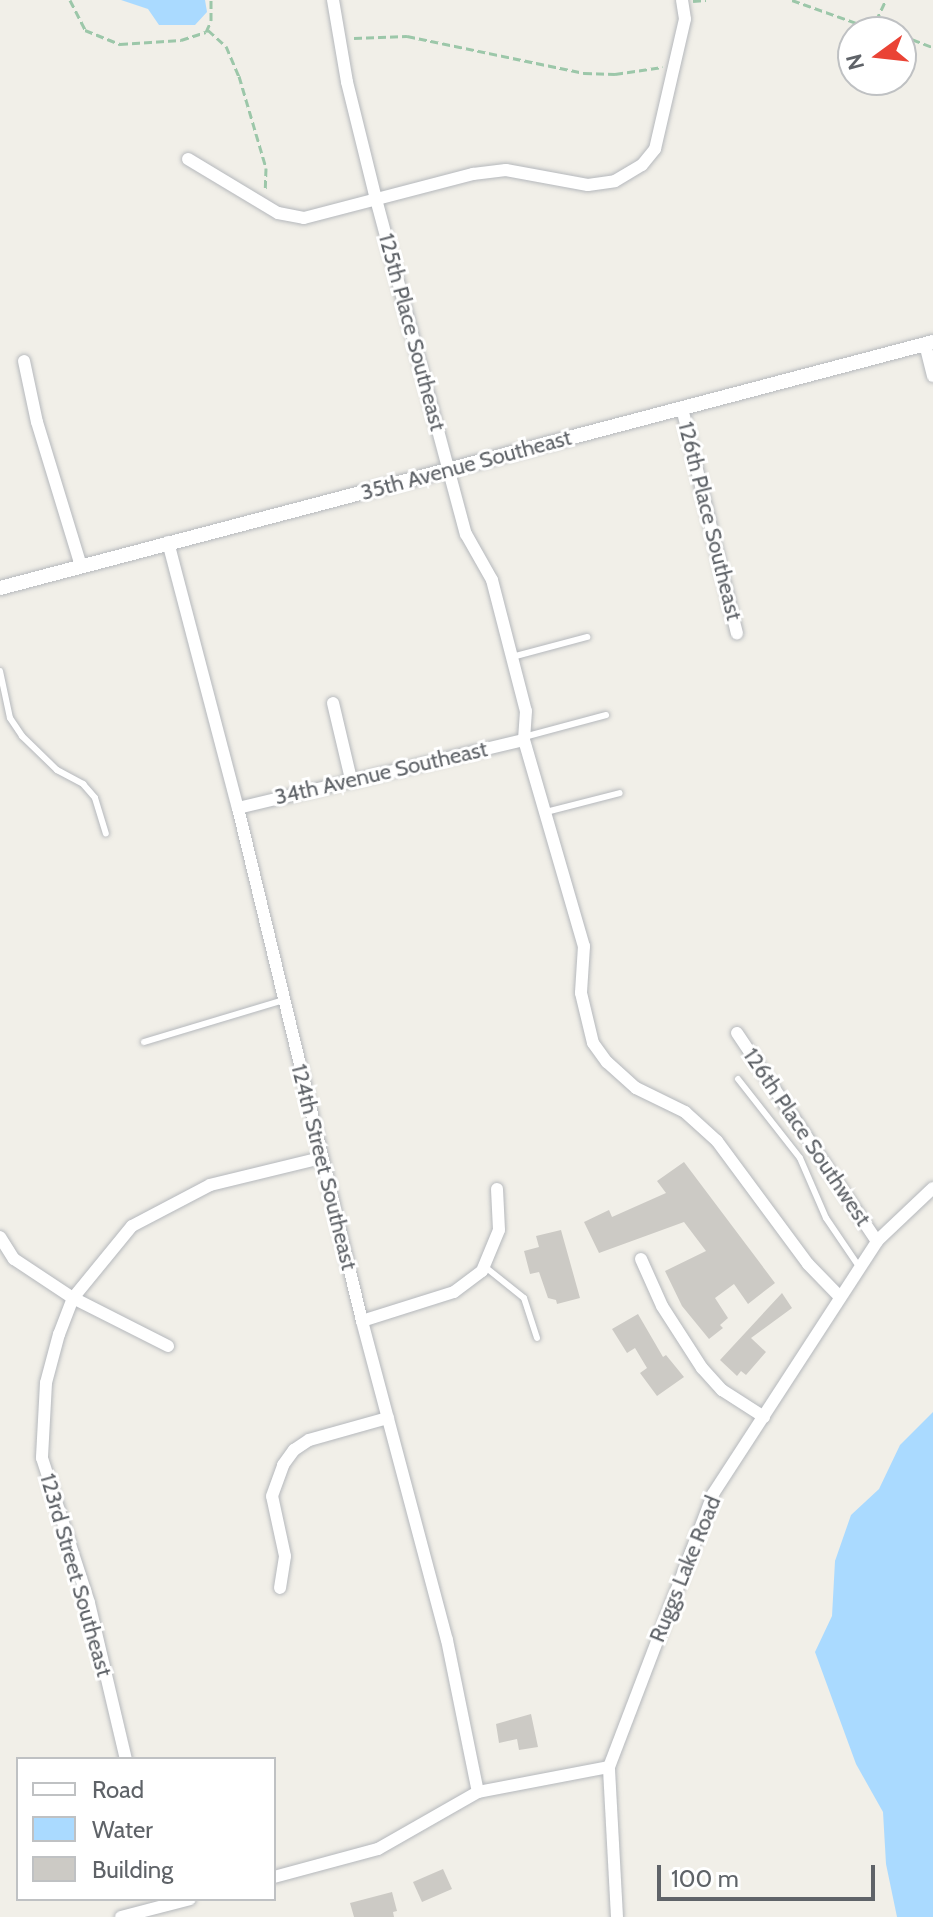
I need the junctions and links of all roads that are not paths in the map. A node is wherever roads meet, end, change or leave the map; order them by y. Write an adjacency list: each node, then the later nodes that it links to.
1 (333, 0): 4 (street, 125th Place Southeast)
2 (682, 0): 4 (street)
3 (188, 159): 4 (street)
4 (376, 199): 9 (street, 125th Place Southeast)
5 (929, 343): 7 (street); 8 (street, 35th Avenue Southeast)
6 (24, 361): 11 (street)
7 (933, 376)
8 (682, 408): 9 (street, 35th Avenue Southeast); 13 (street, 126th Place Southeast)
9 (449, 470): 10 (street, 35th Avenue Southeast); 15 (street, 125th Place Southeast)
10 (168, 542): 11 (street, 35th Avenue Southeast); 22 (street, 124th Street Southeast)
11 (81, 566): 12 (street, 35th Avenue Southeast)
12 (0, 588)
13 (737, 633)
14 (587, 637): 15 (lane)
15 (512, 657): 19 (street, 125th Place Southeast)
16 (0, 671): 24 (lane)
17 (333, 703): 20 (street)
18 (606, 715): 19 (lane)
19 (524, 738): 20 (street, 34th Avenue Southeast); 23 (street, 125th Place Southeast)
20 (351, 779): 22 (street, 34th Avenue Southeast)
21 (620, 793): 23 (lane)
22 (238, 808): 25 (street, 124th Street Southeast)
23 (543, 813): 37 (street, 125th Place Southeast)
24 (106, 833)
25 (284, 1000): 27 (lane); 29 (street, 124th Street Southeast)
26 (737, 1033): 33 (street, 126th Place Southwest)
27 (144, 1042)
28 (738, 1079): 36 (lane)
29 (321, 1158): 38 (street, 123rd Street Southeast); 39 (street, 124th Street Southeast)
30 (933, 1188): 33 (street, Ruggs Lake Road)
31 (497, 1189): 35 (street)
32 (0, 1237): 38 (street)
33 (877, 1241): 36 (street, Ruggs Lake Road)
34 (641, 1259): 42 (street)
35 (484, 1266): 39 (street); 40 (lane)
36 (860, 1268): 37 (street, Ruggs Lake Road)
37 (840, 1297): 42 (street, Ruggs Lake Road)
38 (73, 1298): 41 (street); 45 (street, 123rd Street Southeast)
39 (362, 1321): 43 (street, 124th Street Southeast)
40 (537, 1338)
41 (168, 1346)
42 (764, 1417): 46 (street, Ruggs Lake Road)
43 (388, 1418): 44 (street); 47 (street, 124th Street Southeast)
44 (280, 1588)
45 (126, 1757)
46 (609, 1767): 47 (street); 52 (street, Ruggs Lake Road)
47 (478, 1792): 48 (street)
48 (276, 1876)
49 (184, 1901): 50 (street)
50 (161, 1908): 51 (street)
51 (121, 1917)
52 (617, 1917)

